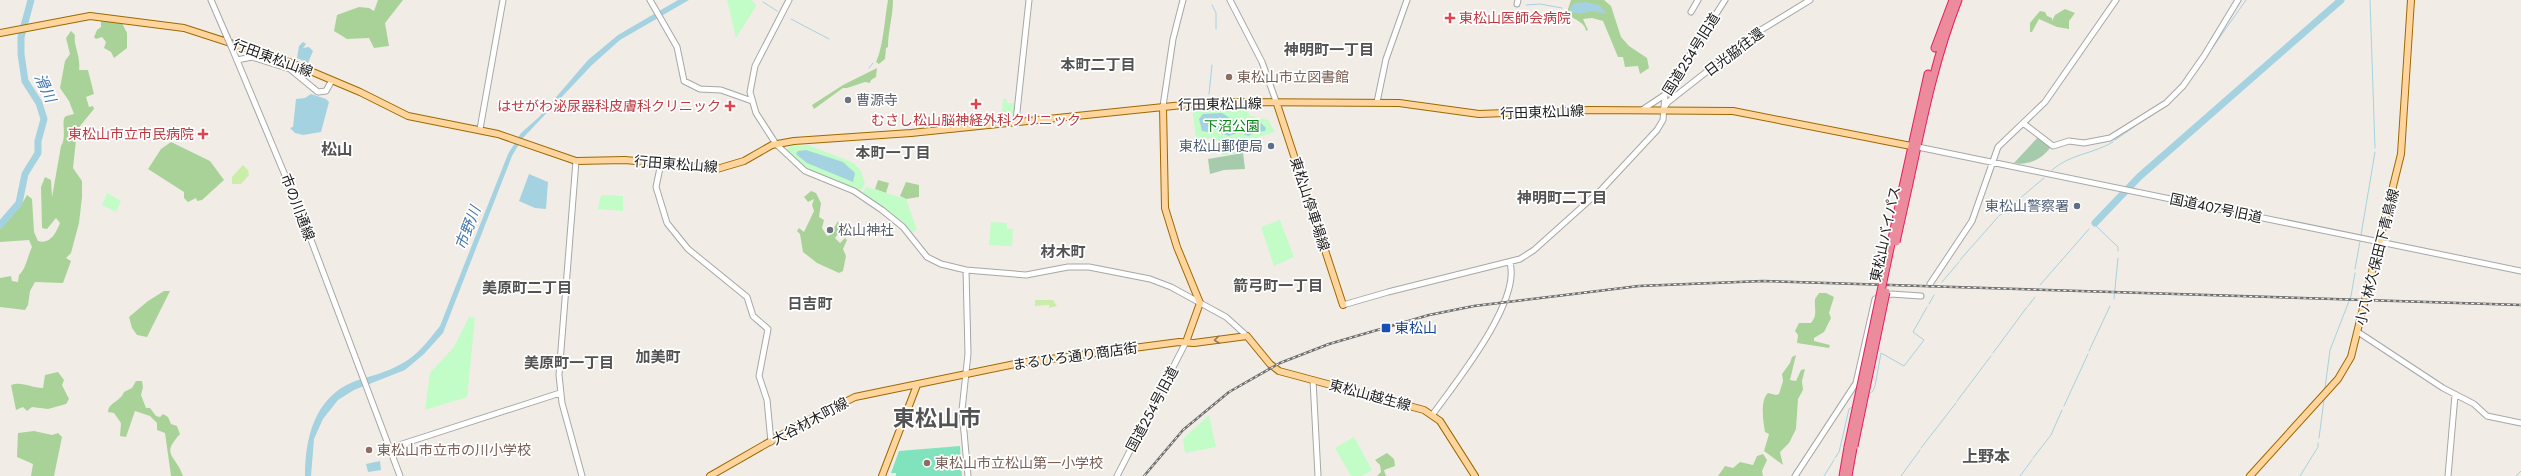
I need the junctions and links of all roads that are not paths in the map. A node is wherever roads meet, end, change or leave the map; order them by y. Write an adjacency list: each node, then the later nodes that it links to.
1 (211, 0): 19 (street, 市の川通線, bridge)
2 (503, 0): 30 (street)
3 (789, 0): 22 (street)
4 (1029, 0): 28 (street)
5 (1183, 0): 25 (street)
6 (1230, 0): 24 (street)
7 (1406, 0): 23 (street)
8 (1698, 0): 17 (street)
9 (1725, 0): 21 (street, 国道254号旧道)
10 (1810, 0): 27 (street, 日光脇往還)
11 (1953, 0): 32 (highway, 東松山バイパス)
12 (1958, 0): 32 (highway, 東松山バイパス)
13 (2116, 0): 29 (street)
14 (2238, 0): 29 (street)
15 (2411, 0): 36 (main road, 小八林久保田下青鳥線)
16 (651, 1): 22 (street)
17 (1691, 12)
18 (0, 33): 20 (main road, 行田東松山線)
19 (237, 60): 20 (street); 55 (street, 市の川通線)
20 (332, 80): 30 (main road, 行田東松山線)
21 (1663, 96): 26 (street); 27 (street, 国道254号旧道)
22 (752, 101): 31 (street)
23 (1377, 102): 24 (main road, 行田東松山線); 26 (main road, 行田東松山線)
24 (1277, 104): 25 (main road, 行田東松山線); 43 (main road, 東松山停車場線)
25 (1163, 106): 28 (main road, 行田東松山線); 42 (main road)
26 (1642, 110): 27 (main road, 行田東松山線)
27 (1663, 110): 32 (main road, 行田東松山線); 37 (street)
28 (1016, 120): 31 (main road, 行田東松山線)
29 (2023, 123): 34 (street)
30 (480, 130): 33 (main road, 行田東松山線)
31 (776, 144): 35 (main road, 行田東松山線); 38 (street)
32 (1914, 146): 34 (street, 国道407号旧道); 56 (highway, 東松山バイパス, bridge)
33 (576, 161): 35 (main road, 行田東松山線); 50 (street)
34 (1992, 162): 36 (street, 国道407号旧道); 40 (street)
35 (661, 163): 54 (street)
36 (2380, 243): 39 (street, 国道407号旧道); 44 (main road, 小八林久保田下青鳥線)
37 (1510, 263): 43 (street); 52 (street)
38 (966, 270): 42 (street); 47 (street)
39 (2521, 271)
40 (1930, 284)
41 (1921, 296): 65 (street)
42 (1200, 303): 45 (street); 46 (main road)
43 (1343, 305)
44 (2358, 332): 51 (street); 68 (main road, 小八林久保田下青鳥線)
45 (1247, 336): 46 (main road, まるひろ通り商店街, one-way to 46); 48 (main road, 東松山越生線)
46 (1186, 342): 47 (main road, まるひろ通り商店街); 62 (street, 国道254号旧道)
47 (965, 375): 49 (main road, まるひろ通り商店街); 61 (street)
48 (1313, 380): 52 (main road, 東松山越生線); 63 (street)
49 (917, 385): 54 (main road, 大谷材木町線); 60 (main road)
50 (560, 393): 55 (street); 58 (street)
51 (2455, 395): 53 (street); 69 (street)
52 (1433, 414): 64 (main road)
53 (2521, 423)
54 (771, 442): 59 (main road, 大谷材木町線)
55 (390, 448): 57 (street)
56 (1851, 448): 66 (highway, 東松山バイパス); 67 (highway, 東松山バイパス)
57 (400, 476)
58 (582, 476)
59 (710, 476)
60 (882, 476)
61 (968, 476)
62 (1117, 476)
63 (1318, 476)
64 (1475, 476)
65 (1795, 476)
66 (1842, 476)
67 (1848, 476)
68 (2250, 476)
69 (2448, 476)

